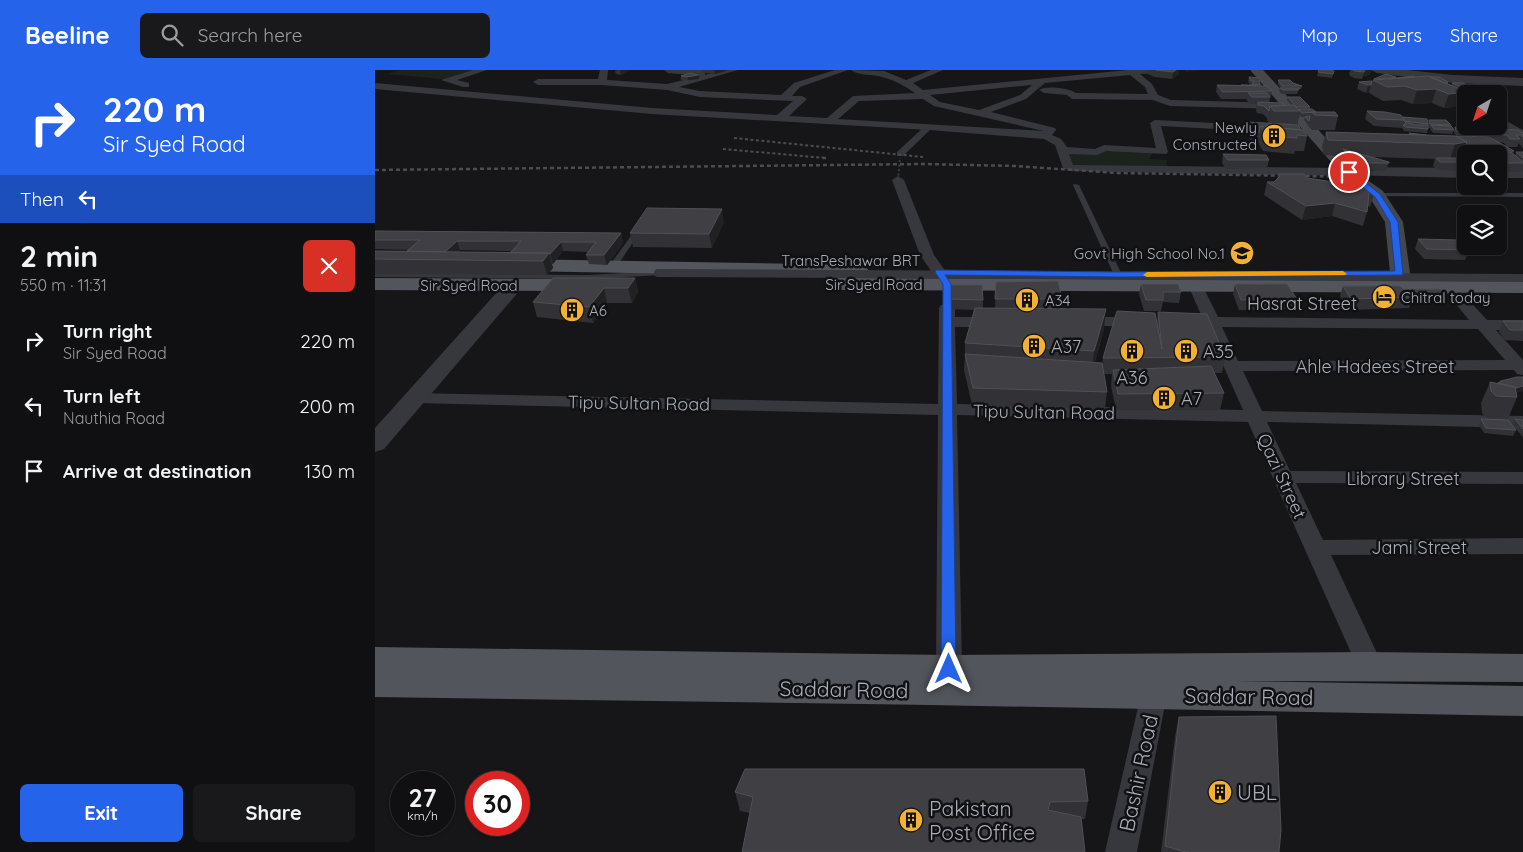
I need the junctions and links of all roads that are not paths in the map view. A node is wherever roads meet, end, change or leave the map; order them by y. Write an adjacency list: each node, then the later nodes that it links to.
1 (483, 70): 21 (street)
2 (669, 70): 14 (street)
3 (734, 70): 14 (street)
4 (844, 70): 29 (street)
5 (855, 70): 11 (street)
6 (939, 70): 18 (street)
7 (1081, 70): 15 (street)
8 (1155, 70): 12 (street)
9 (1257, 70): 32 (main road)
10 (1387, 71): 17 (street); 20 (street)
11 (887, 72): 18 (street)
12 (1128, 72): 15 (street); 28 (street)
13 (603, 75): 21 (street); 23 (street)
14 (716, 75): 23 (street)
15 (1097, 76): 16 (street)
16 (1042, 82): 22 (street); 25 (street)
17 (1523, 82)
18 (906, 83): 25 (street)
19 (375, 86): 27 (street)
20 (1423, 86)
21 (522, 89): 26 (street); 27 (street)
22 (1032, 89): 28 (street); 31 (street)
23 (666, 93): 24 (street); 33 (street)
24 (726, 95): 29 (street); 35 (street)
25 (924, 95): 30 (street); 37 (street)
26 (603, 96)
27 (503, 97): 33 (street)
28 (1154, 97): 32 (street)
29 (784, 98): 36 (street)
30 (935, 102): 31 (street); 34 (street)
31 (1011, 102): 34 (street)
32 (1290, 106): 45 (main road)
33 (640, 110): 35 (street)
34 (980, 113): 42 (street)
35 (697, 114): 36 (street)
36 (779, 119): 37 (street)
37 (829, 122): 39 (street)
38 (1507, 125): 41 (street)
39 (929, 127): 42 (street); 44 (street)
40 (1281, 130): 43 (street)
41 (1523, 134)
42 (1045, 136): 43 (street)
43 (1063, 150): 45 (street)
44 (900, 154)
45 (1349, 172): 46 (street); 51 (main road)
46 (1457, 173)
47 (1507, 173): 48 (street)
48 (1523, 173)
49 (898, 180): 61 (street)
50 (1076, 184): 60 (lane)
51 (1377, 195): 52 (lane); 63 (main road)
52 (1523, 195)
53 (641, 227): 55 (lane)
54 (375, 263): 55 (main road)
55 (613, 266): 61 (main road)
56 (658, 273): 58 (lane, TransPeshawar BRT); 59 (lane, TransPeshawar BRT); 62 (lane, TransPeshawar BRT, bridge)
57 (1523, 274): 63 (main road, Sir Syed Road)
58 (375, 275)
59 (511, 275): 61 (main road, Sir Syed Road); 64 (main road, Sir Syed Road); 78 (street)
60 (1118, 275): 61 (main road, Sir Syed Road); 63 (main road, Sir Syed Road)
61 (943, 278): 65 (main road, Sir Syed Road); 68 (street)
62 (1523, 278)
63 (1404, 279): 65 (main road, Sir Syed Road); 66 (main road, Sir Syed Road)
64 (375, 284)
65 (1195, 285): 73 (street, Qazi Street)
66 (1448, 286): 67 (main road, Sir Syed Road); 74 (street)
67 (1523, 287)
68 (947, 322): 69 (street); 79 (street)
69 (1016, 322)
70 (1065, 322): 71 (street)
71 (1153, 322)
72 (1172, 322): 73 (street, Hasrat Street)
73 (1212, 322): 74 (street, Hasrat Street); 76 (street, Qazi Street)
74 (1482, 324): 75 (street, Hasrat Street); 77 (street)
75 (1523, 325)
76 (1231, 366): 77 (street, Ahle Hadees Street); 80 (street, Qazi Street)
77 (1522, 367)
78 (414, 398): 79 (street, Tipu Sultan Road); 82 (street)
79 (948, 410): 80 (street, Tipu Sultan Road); 90 (street)
80 (1254, 416): 81 (street, Tipu Sultan Road); 83 (street, Qazi Street)
81 (1523, 422)
82 (375, 444)
83 (1282, 477): 84 (street, Library Street); 86 (street, Qazi Street)
84 (1523, 478)
85 (1523, 546): 86 (street, Jami Street)
86 (1315, 548): 88 (street, Qazi Street)
87 (375, 661): 90 (main road, Saddar Road)
88 (1371, 666): 89 (main road, Saddar Road); 90 (main road, Saddar Road)
89 (1523, 668)
90 (949, 669)
91 (375, 684): 92 (main road, Saddar Road)
92 (1154, 694): 93 (main road, Saddar Road); 94 (street, Bashir Road)
93 (1523, 701)
94 (1121, 852)

